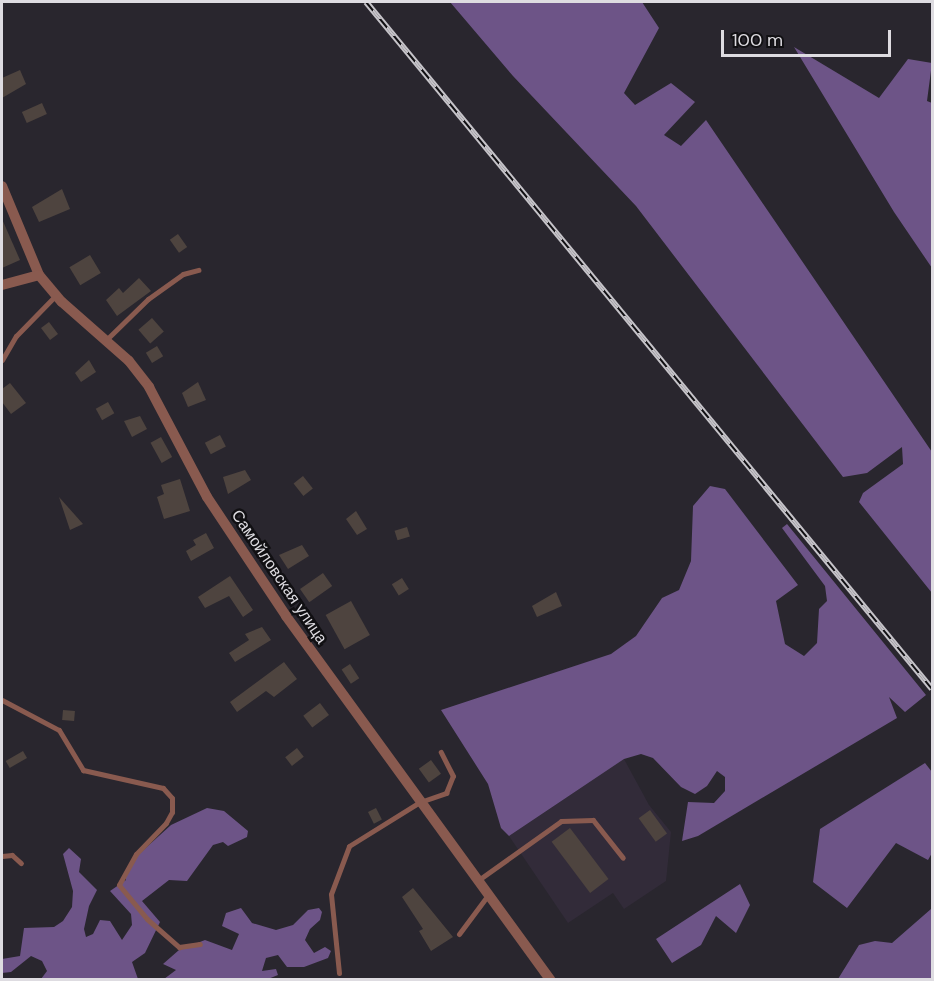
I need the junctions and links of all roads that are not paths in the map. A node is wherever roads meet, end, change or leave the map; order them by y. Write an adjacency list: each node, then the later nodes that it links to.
1 (2, 186): 3 (street, Самойловская улица)
2 (198, 270): 6 (lane)
3 (39, 275): 4 (street); 5 (street, Самойловская улица)
4 (2, 285)
5 (56, 295): 6 (street, Самойловская улица); 7 (lane)
6 (106, 340): 10 (street, Самойловская улица)
7 (2, 360)
8 (2, 699): 17 (lane)
9 (441, 752): 10 (lane)
10 (420, 802): 14 (street, Самойловская улица); 18 (lane)
11 (2, 856): 13 (lane)
12 (623, 858): 14 (lane)
13 (21, 863)
14 (477, 881): 15 (street, Самойловская улица)
15 (488, 895): 16 (lane); 19 (street, Самойловская улица)
16 (459, 934)
17 (200, 944)
18 (339, 973)
19 (550, 980)

